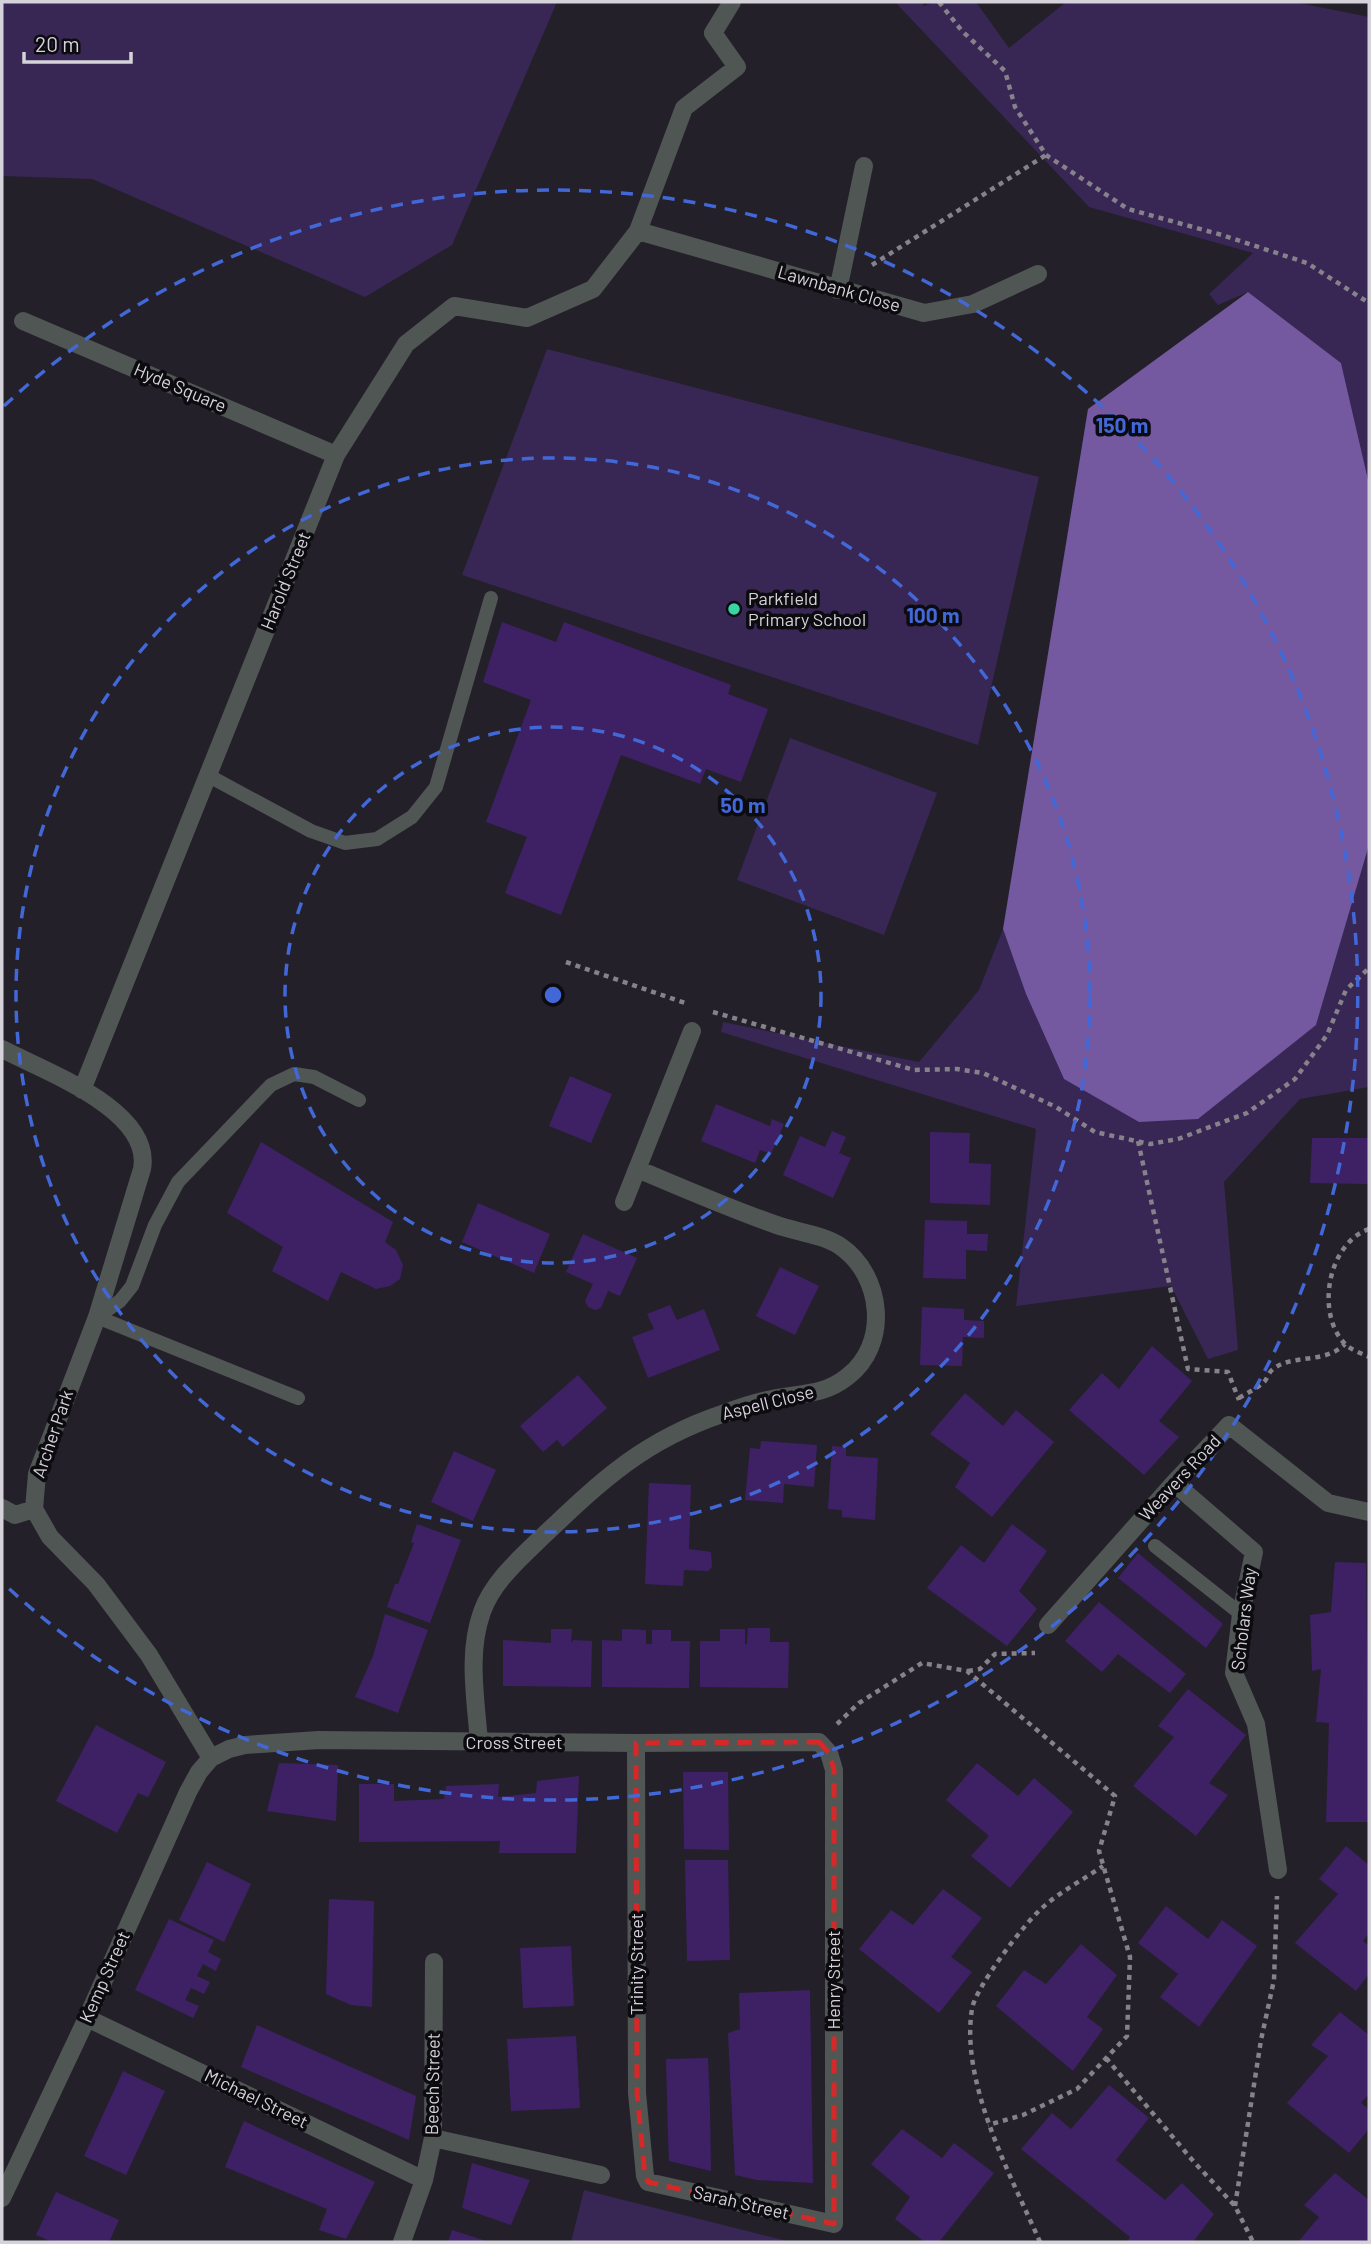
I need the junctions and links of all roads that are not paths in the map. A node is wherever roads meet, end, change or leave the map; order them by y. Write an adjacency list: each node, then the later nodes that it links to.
1 (732, 2): 3 (street, Harold Street)
2 (864, 166): 5 (street)
3 (638, 231): 5 (street, Lawnbank Close); 7 (street, Harold Street)
4 (1038, 274): 5 (street, Lawnbank Close)
5 (838, 290)
6 (23, 321): 7 (street, Hyde Square)
7 (336, 455): 9 (street, Harold Street)
8 (491, 597): 9 (lane)
9 (209, 776): 12 (street, Harold Street)
10 (692, 1031): 14 (street)
11 (2, 1049): 12 (street, Archer Park)
12 (82, 1090): 16 (street, Archer Park)
13 (359, 1100): 16 (lane)
14 (637, 1169): 15 (street); 26 (street, Aspell Close)
15 (624, 1202)
16 (97, 1317): 17 (lane); 20 (street, Archer Park)
17 (298, 1398)
18 (1174, 1483): 21 (street, Weavers Road); 23 (street, Scholars Way); 24 (street, Weavers Road)
19 (2, 1508): 20 (street)
20 (34, 1509): 28 (street)
21 (1369, 1512)
22 (1155, 1546): 23 (lane)
23 (1241, 1614): 29 (street, Scholars Way)
24 (1048, 1625)
25 (819, 1742): 27 (street, Cross Street); 37 (street, Henry Street)
26 (479, 1743): 27 (street, Cross Street); 28 (street, Cross Street)
27 (636, 1743): 35 (street, Trinity Street)
28 (211, 1758): 31 (street, Kemp Street)
29 (1279, 1870)
30 (434, 1962): 32 (street, Beech Street)
31 (87, 2018): 34 (street, Michael Street); 36 (street, Kemp Street)
32 (433, 2138): 33 (street); 34 (street, Beech Street)
33 (601, 2175)
34 (424, 2180): 38 (street, Beech Street)
35 (649, 2182): 37 (street, Sarah Street)
36 (2, 2198)
37 (834, 2224)
38 (402, 2242)

